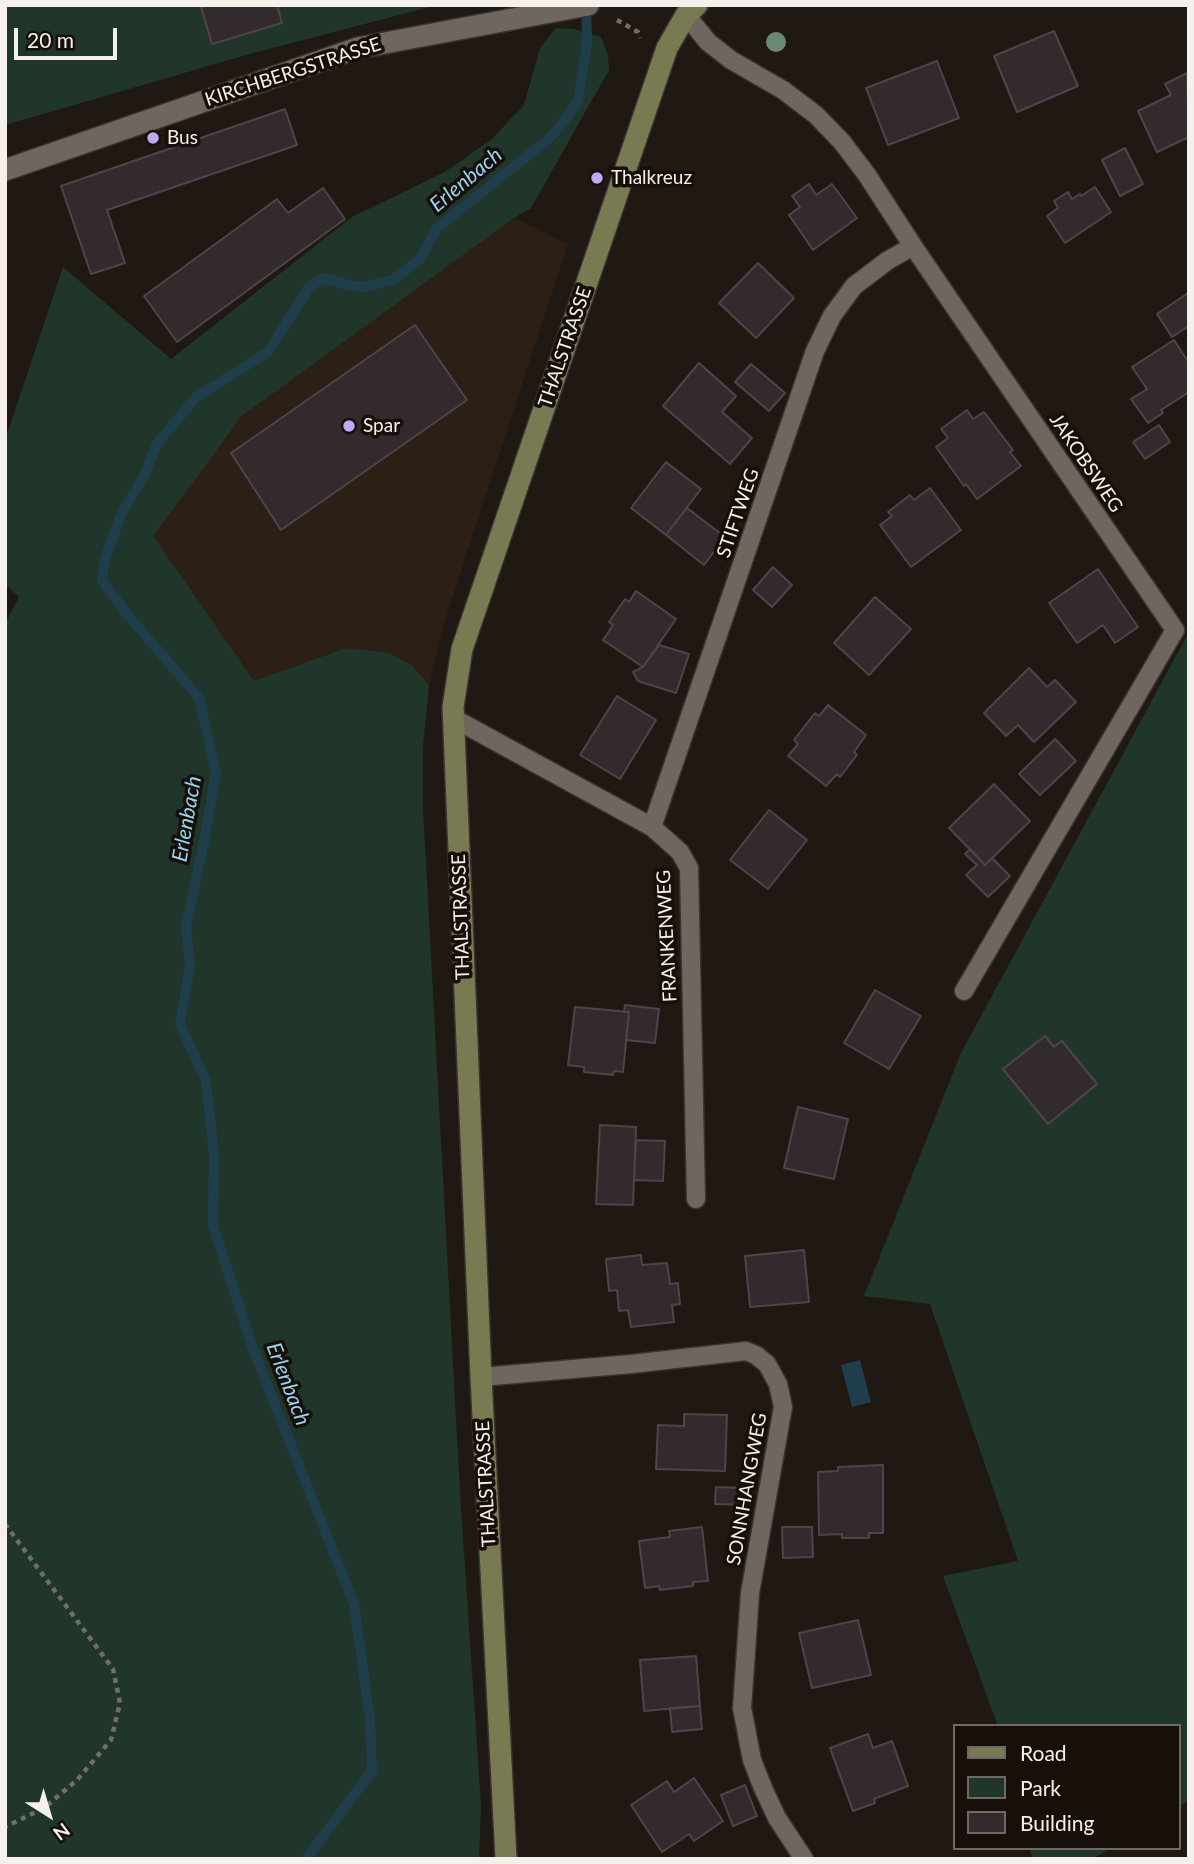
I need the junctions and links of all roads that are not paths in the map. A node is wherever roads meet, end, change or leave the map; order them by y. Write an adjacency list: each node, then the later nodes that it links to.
1 (588, 5): 3 (street, KIRCHBERGSTRASSE)
2 (686, 8): 4 (lane, JAKOBSWEG); 5 (street, THALSTRASSE)
3 (5, 170)
4 (913, 246): 6 (lane, STIFTWEG); 7 (lane, JAKOBSWEG)
5 (453, 718): 6 (lane, FRANKENWEG); 9 (street, THALSTRASSE)
6 (652, 827): 8 (lane, FRANKENWEG)
7 (964, 991)
8 (696, 1199)
9 (481, 1377): 10 (street, THALSTRASSE); 11 (lane, SONNHANGWEG)
10 (506, 1859)
11 (804, 1859)

